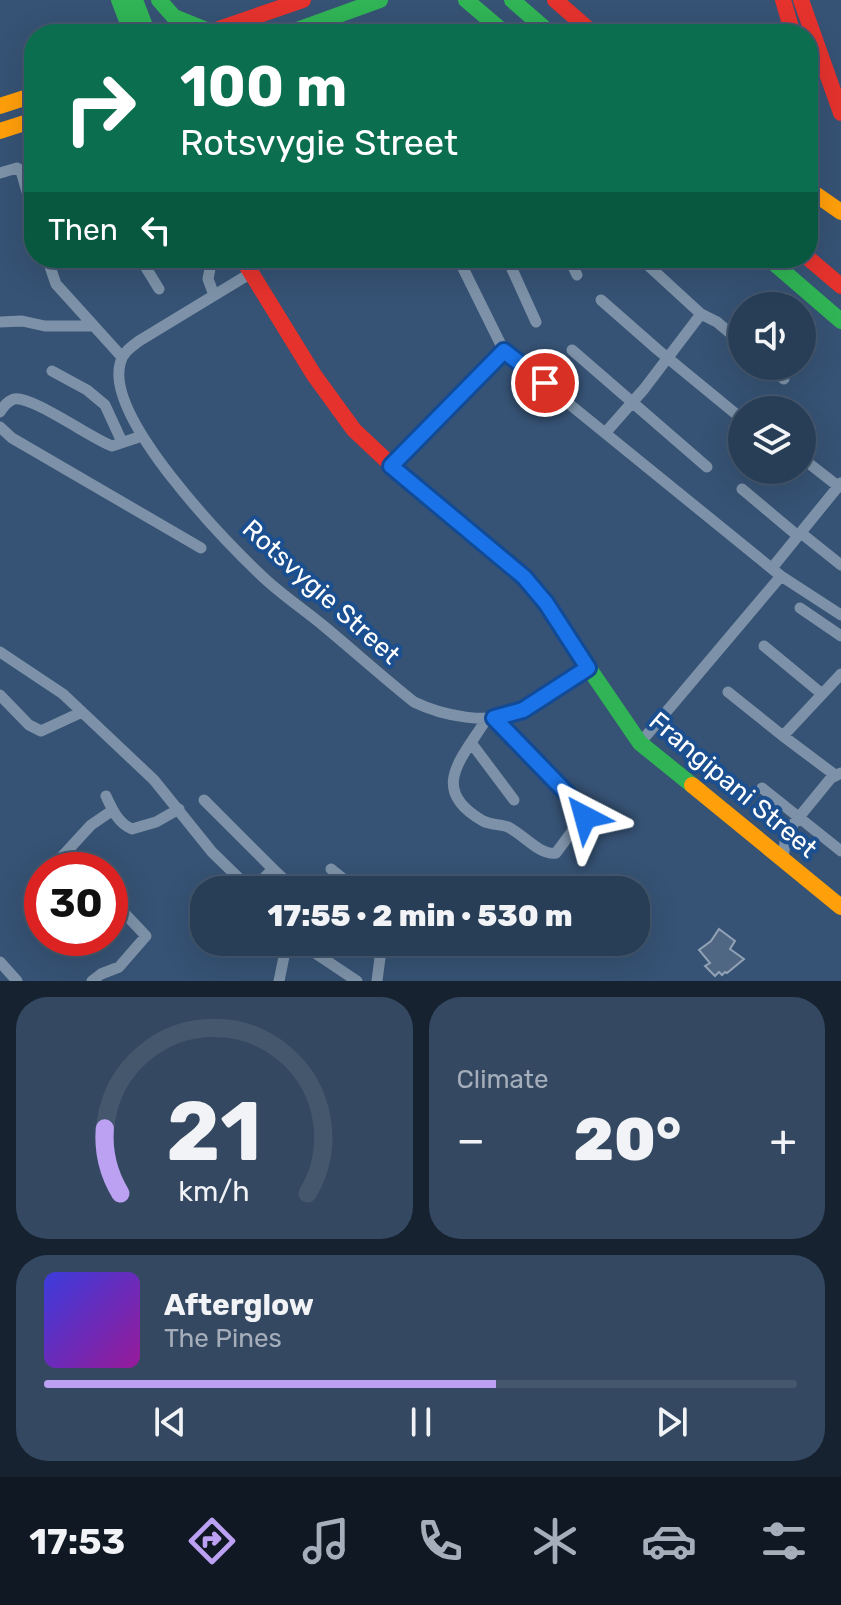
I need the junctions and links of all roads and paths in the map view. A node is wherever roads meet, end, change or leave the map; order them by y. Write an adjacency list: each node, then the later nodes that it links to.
1 (159, 0): 13 (main road)
2 (303, 0): 14 (main road)
3 (380, 0): 15 (main road)
4 (466, 0): 16 (main road)
5 (512, 0): 17 (main road)
6 (555, 0): 18 (main road)
7 (783, 0): 19 (main road)
8 (802, 2): 20 (main road)
9 (126, 4): 10 (main road); 11 (main road); 12 (main road)
10 (123, 24)
11 (130, 24)
12 (141, 24)
13 (189, 24)
14 (234, 24)
15 (314, 24)
16 (494, 24)
17 (540, 24)
18 (583, 24)
19 (790, 24)
20 (810, 24)
21 (818, 48): 24 (main road)
22 (24, 98): 23 (main road)
23 (0, 106)
24 (841, 113)
25 (24, 123): 26 (main road)
26 (0, 131)
27 (0, 173): 28 (street)
28 (24, 181)
29 (818, 196): 30 (main road)
30 (841, 212)
31 (818, 266): 42 (main road)
32 (50, 268): 50 (street)
33 (146, 268): 43 (street)
34 (210, 268): 44 (street)
35 (463, 268): 53 (street)
36 (512, 268): 49 (street)
37 (574, 268): 41 (street)
38 (651, 268): 46 (street)
39 (780, 268): 47 (main road)
40 (245, 270): 44 (street); 64 (main road, Frangipani Street)
41 (577, 275)
42 (841, 286)
43 (159, 289)
44 (214, 295): 54 (street)
45 (601, 300): 55 (street)
46 (701, 314): 51 (street); 55 (street)
47 (841, 321)
48 (0, 322): 50 (street)
49 (536, 322)
50 (91, 326): 54 (street)
51 (728, 331)
52 (572, 350): 57 (street)
53 (504, 351): 61 (street); 64 (street)
54 (122, 357): 62 (street, Rotsvygie Street)
55 (668, 358): 57 (street); 58 (street)
56 (52, 371): 63 (street)
57 (631, 403): 61 (street); 65 (street)
58 (728, 407)
59 (0, 412): 63 (street)
60 (0, 427): 70 (street)
61 (606, 432): 72 (street)
62 (142, 436): 63 (street); 84 (street, Rotsvygie Street)
63 (122, 442)
64 (391, 466): 78 (main road, Frangipani Street)
65 (707, 467)
66 (816, 468): 67 (street)
67 (840, 485): 69 (street)
68 (742, 489): 69 (street)
69 (799, 535): 71 (street); 72 (street)
70 (201, 548)
71 (841, 565)
72 (777, 572): 74 (street); 86 (street)
73 (800, 608): 75 (street)
74 (841, 615)
75 (841, 636)
76 (764, 646): 81 (street)
77 (0, 652): 83 (street)
78 (588, 668): 84 (street, Rotsvygie Street); 86 (main road, Frangipani Street)
79 (841, 674): 81 (street)
80 (728, 692): 85 (street)
81 (822, 694): 85 (street)
82 (0, 695): 83 (street)
83 (82, 712): 93 (street)
84 (491, 718): 87 (street); 87 (street)
85 (783, 736): 88 (street)
86 (640, 743): 97 (main road, Frangipani Street)
87 (472, 744): 92 (street)
88 (838, 774): 95 (street)
89 (762, 788): 95 (street)
90 (106, 796): 94 (street)
91 (204, 800): 101 (street)
92 (514, 800)
93 (179, 809): 94 (street); 103 (street)
94 (113, 810): 99 (street)
95 (799, 817): 96 (street); 98 (street)
96 (786, 833): 97 (street); 100 (street)
97 (756, 839): 100 (main road, Frangipani Street)
98 (841, 851)
99 (66, 852)
100 (783, 860): 107 (main road, Frangipani Street)
101 (273, 869): 104 (street); 105 (street)
102 (331, 869): 106 (street)
103 (237, 876)
104 (266, 876)
105 (280, 876)
106 (340, 876)
107 (841, 907)
108 (128, 917): 113 (street)
109 (284, 956): 115 (street)
110 (320, 956): 116 (street)
111 (380, 956): 117 (street)
112 (0, 962): 114 (street)
113 (100, 979)
114 (17, 981)
115 (279, 981)
116 (357, 981)
117 (377, 981)

